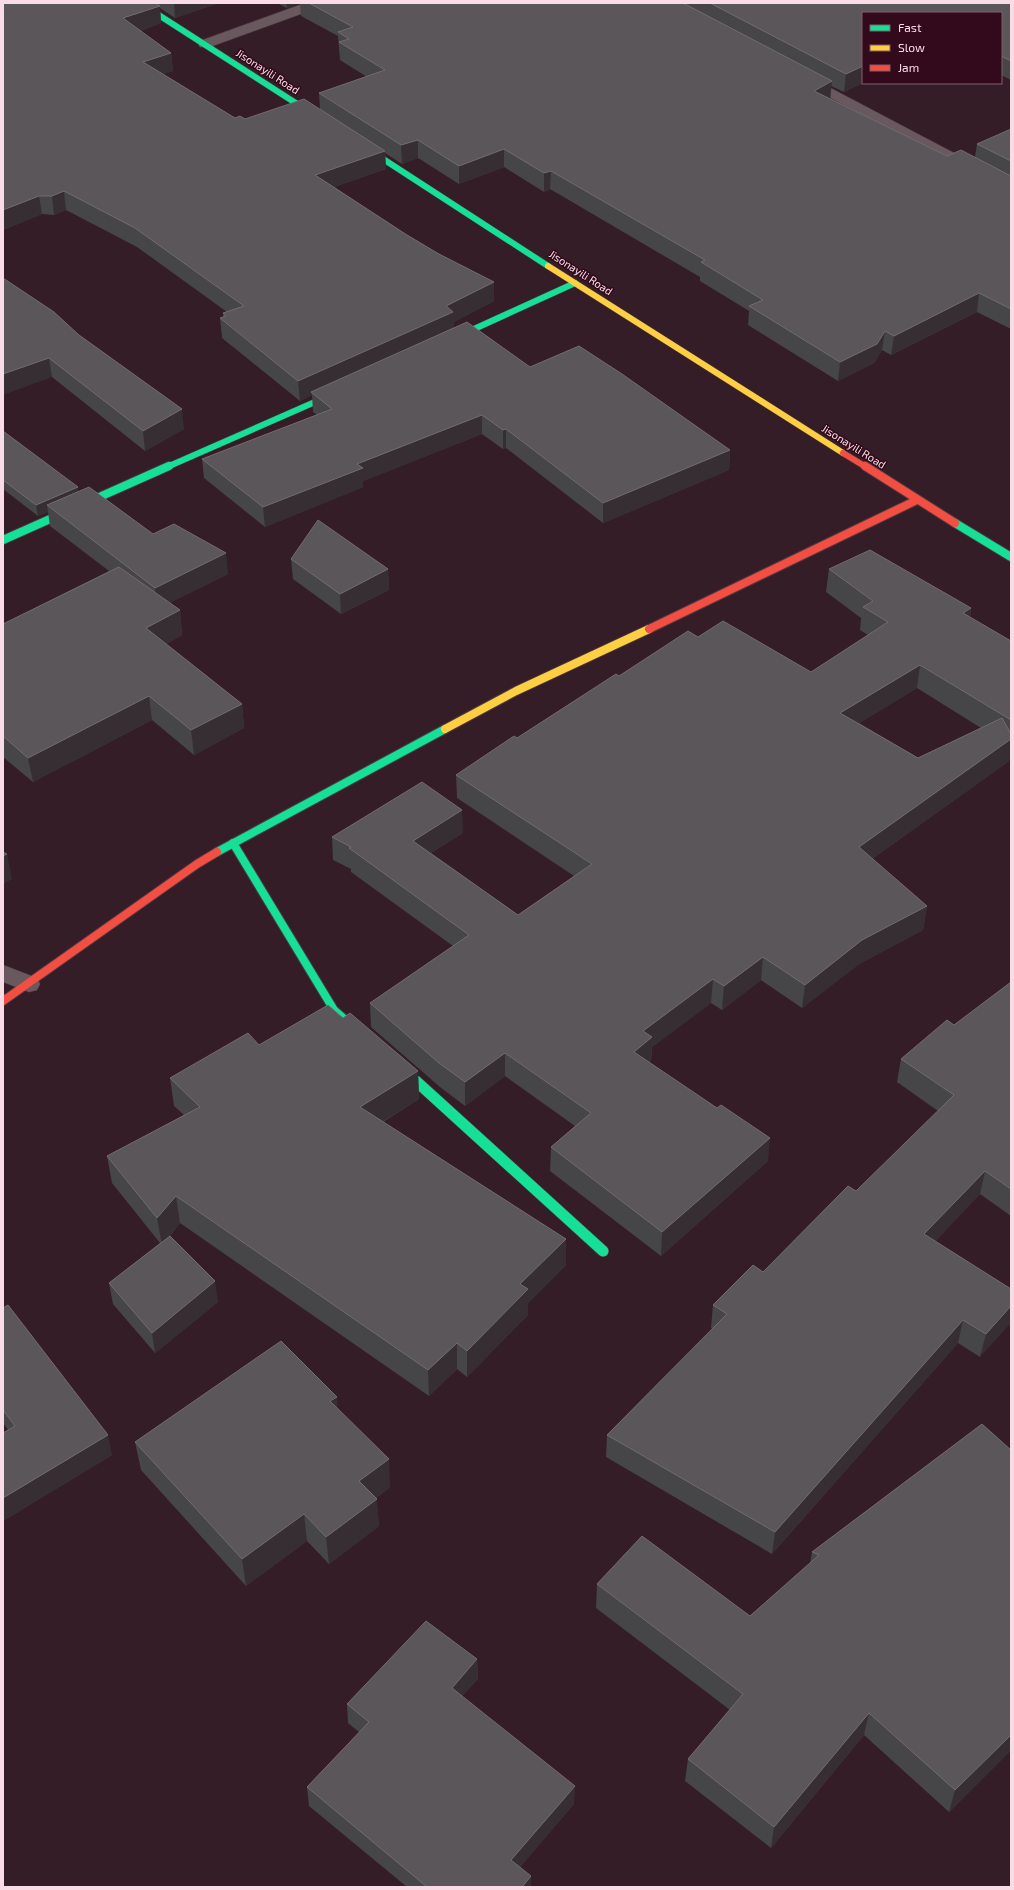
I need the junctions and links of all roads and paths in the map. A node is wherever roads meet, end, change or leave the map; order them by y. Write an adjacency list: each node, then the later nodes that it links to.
1 (140, 3): 3 (street, Jisonayili Road)
2 (318, 3): 3 (street)
3 (205, 44): 5 (street, Jisonayili Road)
4 (792, 71): 7 (street)
5 (330, 125)
6 (350, 138): 8 (street, Jisonayili Road)
7 (1011, 189)
8 (575, 283): 9 (street); 11 (street, Jisonayili Road)
9 (439, 345)
10 (346, 388): 12 (street)
11 (917, 500): 13 (street, Jisonayili Road); 14 (street)
12 (3, 540)
13 (1011, 558)
14 (233, 842): 16 (street); 18 (street)
15 (3, 973): 16 (street)
16 (29, 984): 17 (street)
17 (3, 1002)
18 (370, 1040)
19 (388, 1056): 20 (street)
20 (603, 1251)

